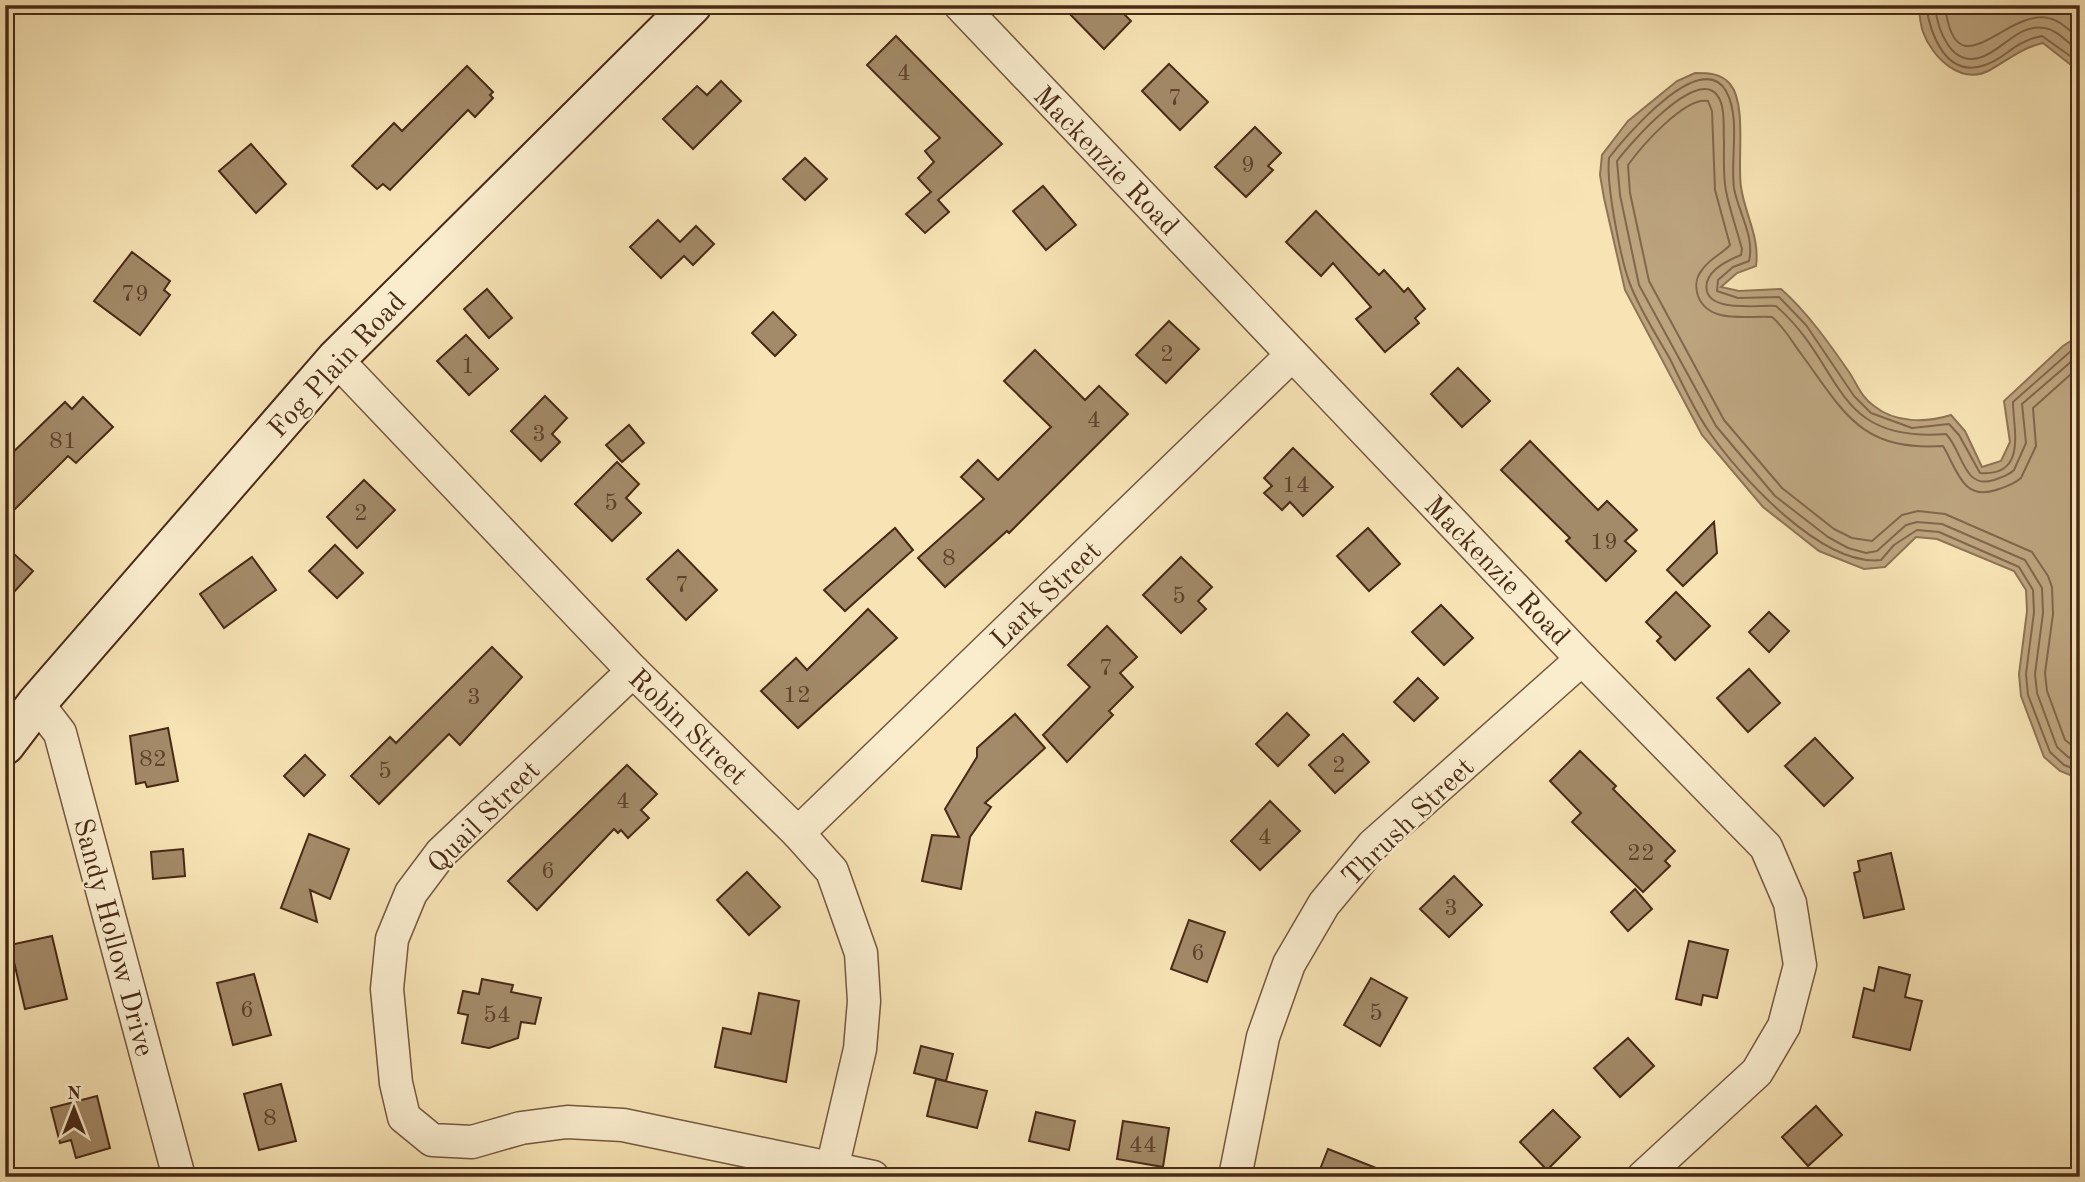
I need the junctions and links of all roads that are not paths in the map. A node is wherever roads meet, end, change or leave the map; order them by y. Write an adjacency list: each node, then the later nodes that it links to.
1 (692, 5): 4 (street, Fog Plain Road)
2 (960, 5): 3 (street, Mackenzie Road)
3 (1292, 355): 5 (street, Mackenzie Road); 9 (street, Lark Street)
4 (336, 359): 6 (street, Robin Street); 7 (street, Fog Plain Road)
5 (1582, 659): 13 (street, Thrush Street); 14 (street, Mackenzie Road)
6 (633, 671): 9 (street, Robin Street); 10 (street, Quail Street)
7 (37, 703): 8 (street, Fog Plain Road); 11 (street, Sandy Hollow Drive)
8 (5, 745)
9 (798, 833): 10 (street, Robin Street)
10 (831, 1172): 12 (street)
11 (179, 1177)
12 (873, 1177)
13 (1235, 1177)
14 (1643, 1177)

